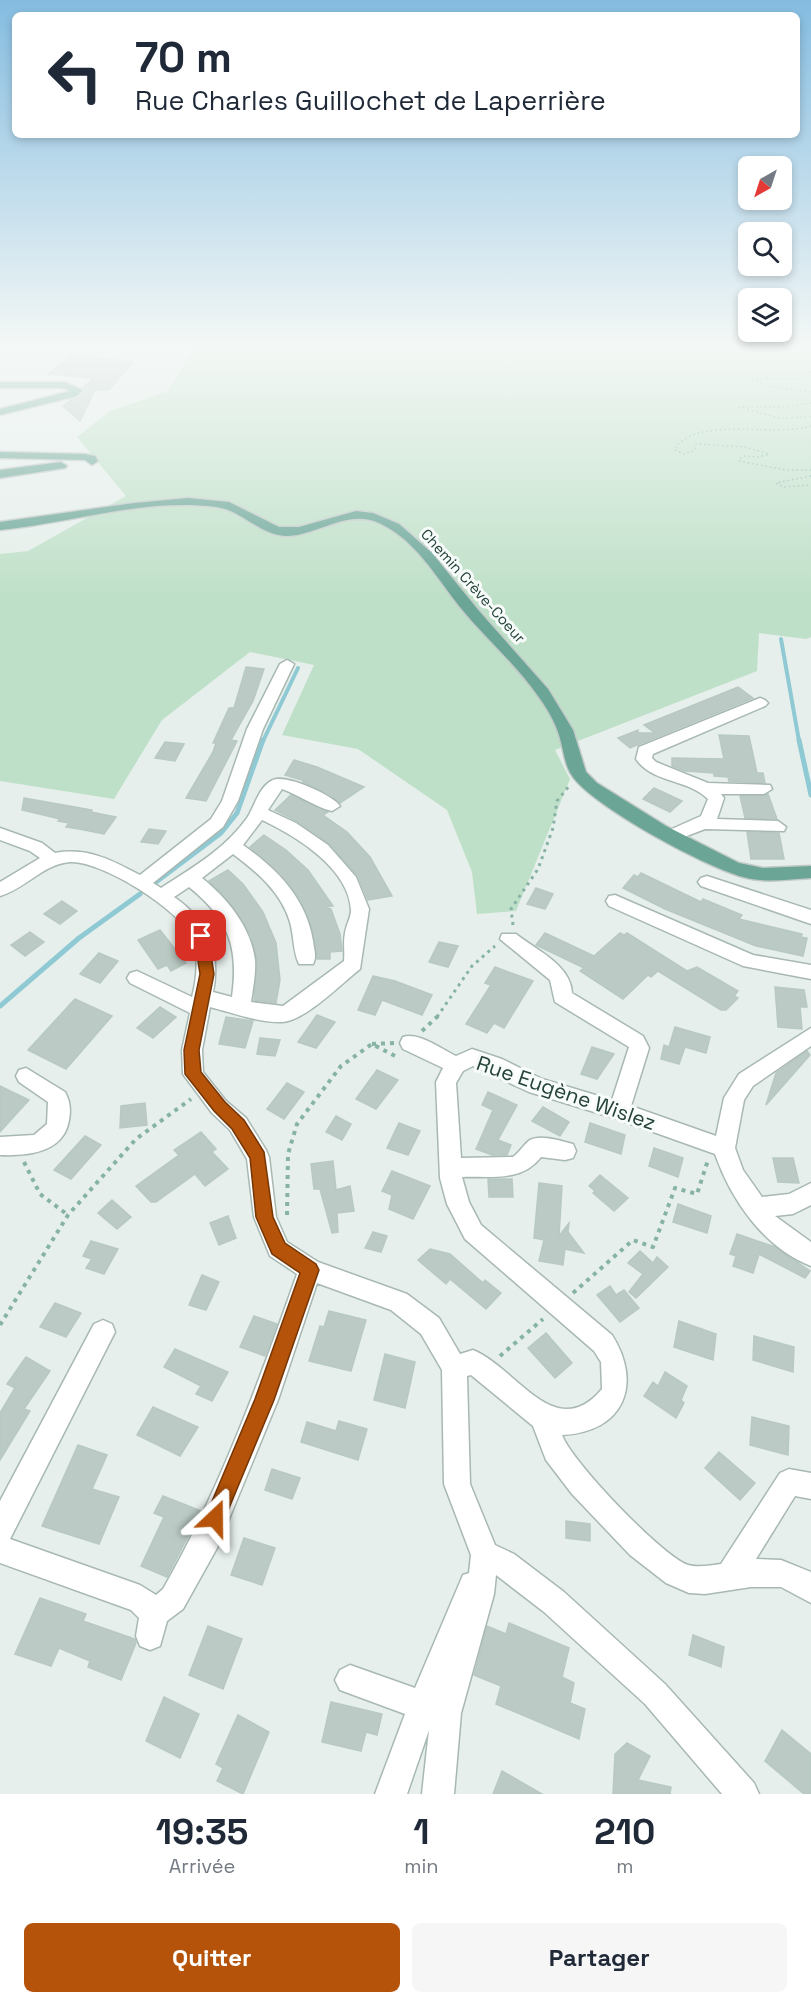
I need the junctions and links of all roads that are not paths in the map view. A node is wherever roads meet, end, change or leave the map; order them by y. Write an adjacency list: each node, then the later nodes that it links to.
1 (0, 455): 2 (main road)
2 (0, 474)
3 (0, 526): 13 (main road, Chemin Crève-Coeur)
4 (286, 664): 19 (street)
5 (760, 703): 6 (street)
6 (706, 788): 7 (street); 10 (street)
7 (764, 789)
8 (332, 806): 9 (street)
9 (259, 812): 14 (street); 29 (street)
10 (706, 824): 11 (street); 13 (street)
11 (778, 827)
12 (0, 834): 15 (street)
13 (671, 836): 16 (main road)
14 (232, 845): 17 (street); 25 (street)
15 (52, 859): 19 (street); 20 (street)
16 (811, 872)
17 (189, 877): 21 (street); 29 (street)
18 (707, 882): 23 (street)
19 (141, 883): 21 (street)
20 (0, 890)
21 (161, 897): 28 (street)
22 (615, 901): 26 (street)
23 (811, 917)
24 (509, 939): 34 (street)
25 (306, 959)
26 (811, 972)
27 (137, 978): 28 (street)
28 (201, 1003): 29 (street); 42 (street)
29 (241, 1005)
30 (811, 1036): 35 (street)
31 (407, 1052): 32 (street)
32 (456, 1065): 34 (street, Rue Eugène Wislez); 38 (street, Rue Eugène Wislez)
33 (26, 1076): 36 (street)
34 (620, 1111): 35 (street, Rue Eugène Wislez)
35 (718, 1146): 40 (street)
36 (8, 1147)
37 (566, 1151): 38 (street)
38 (450, 1168): 45 (street, Rue Eugène Wislez)
39 (811, 1193): 40 (street)
40 (756, 1208): 41 (street)
41 (811, 1255)
42 (310, 1270): 44 (street); 48 (street)
43 (103, 1332): 47 (street)
44 (454, 1368): 45 (street); 49 (street)
45 (542, 1417): 50 (street)
46 (811, 1486): 50 (street)
47 (0, 1529)
48 (0, 1549)
49 (485, 1556): 53 (street); 55 (street); 56 (street)
50 (729, 1577): 51 (street)
51 (811, 1589)
52 (350, 1680): 53 (street)
53 (423, 1706): 54 (street)
54 (391, 1794)
55 (438, 1794)
56 (743, 1794)

